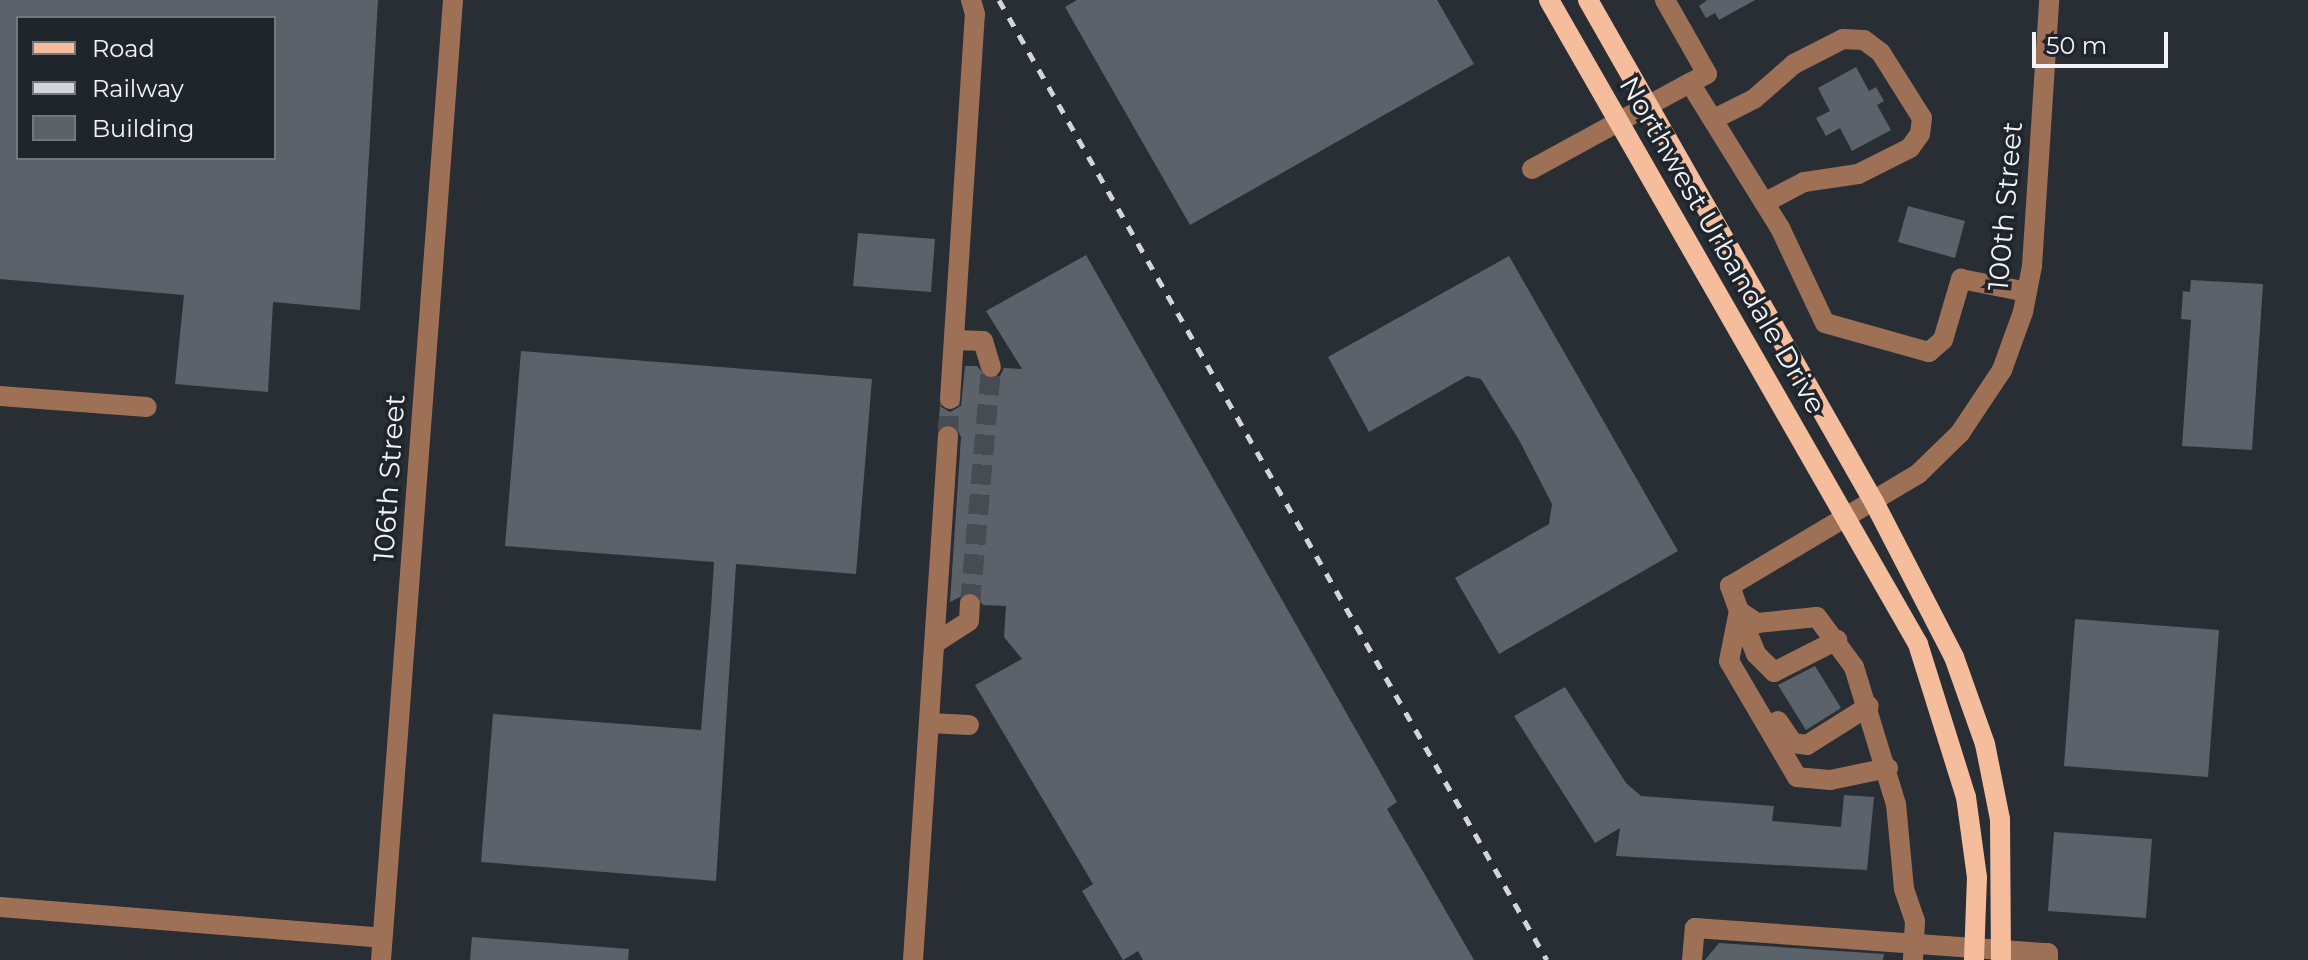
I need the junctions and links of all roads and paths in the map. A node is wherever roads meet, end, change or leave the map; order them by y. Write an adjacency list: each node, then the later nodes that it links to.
1 (453, 0): 32 (street, 106th Street)
2 (971, 0): 14 (street)
3 (1549, 0): 9 (main road, Northwest Urbandale Drive)
4 (1588, 0): 8 (main road, Northwest Urbandale Drive)
5 (1665, 0): 7 (street)
6 (2049, 0): 13 (street, 100th Street)
7 (1690, 83): 8 (street); 10 (street)
8 (1649, 105): 9 (street); 20 (main road, Northwest Urbandale Drive)
9 (1618, 119): 11 (street); 21 (main road, Northwest Urbandale Drive)
10 (1714, 119): 12 (street); 12 (street)
11 (1532, 169)
12 (1764, 203): 13 (street)
13 (2027, 292): 20 (street, 100th Street)
14 (955, 340): 15 (street); 17 (street)
15 (991, 367)
16 (0, 396): 18 (street)
17 (950, 399)
18 (147, 407)
19 (948, 436): 25 (street)
20 (1874, 502): 21 (street, 100th Street); 35 (main road)
21 (1848, 518): 23 (street, 100th Street); 34 (main road)
22 (970, 604): 25 (street)
23 (1739, 611): 24 (street); 24 (street); 26 (street)
24 (1837, 640): 27 (street)
25 (935, 643): 28 (street)
26 (1731, 651): 27 (street); 30 (street)
27 (1869, 706): 30 (street)
28 (929, 723): 29 (street); 37 (street)
29 (969, 725)
30 (1888, 768): 33 (street)
31 (0, 907): 32 (street)
32 (382, 938): 36 (street, 106th Street)
33 (1902, 951): 34 (street); 38 (street)
34 (1974, 954): 35 (street)
35 (2001, 955): 39 (street)
36 (381, 960)
37 (913, 960)
38 (1692, 960)
39 (2048, 960)

